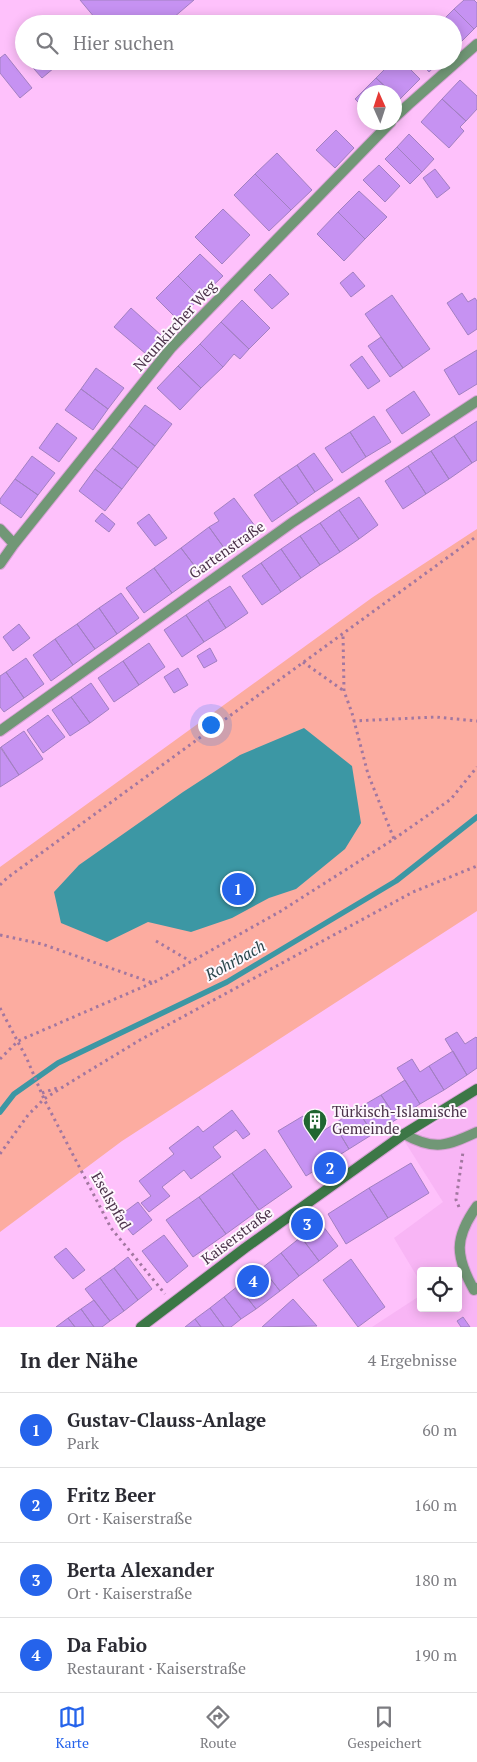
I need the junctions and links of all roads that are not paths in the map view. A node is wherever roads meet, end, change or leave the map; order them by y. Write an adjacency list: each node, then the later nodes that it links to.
1 (477, 44): 2 (street)
2 (462, 57)
3 (448, 70): 4 (street)
4 (402, 111)
5 (383, 130): 8 (street, Neunkircher Weg)
6 (477, 401): 10 (street, Gartenstraße)
7 (0, 529): 8 (street)
8 (14, 544): 9 (street, Neunkircher Weg)
9 (0, 564)
10 (0, 731)
11 (477, 1089): 13 (main road, Kaiserstraße)
12 (477, 1132): 13 (street)
13 (404, 1134): 16 (main road, Kaiserstraße)
14 (477, 1206): 15 (street)
15 (476, 1291)
16 (141, 1327)

